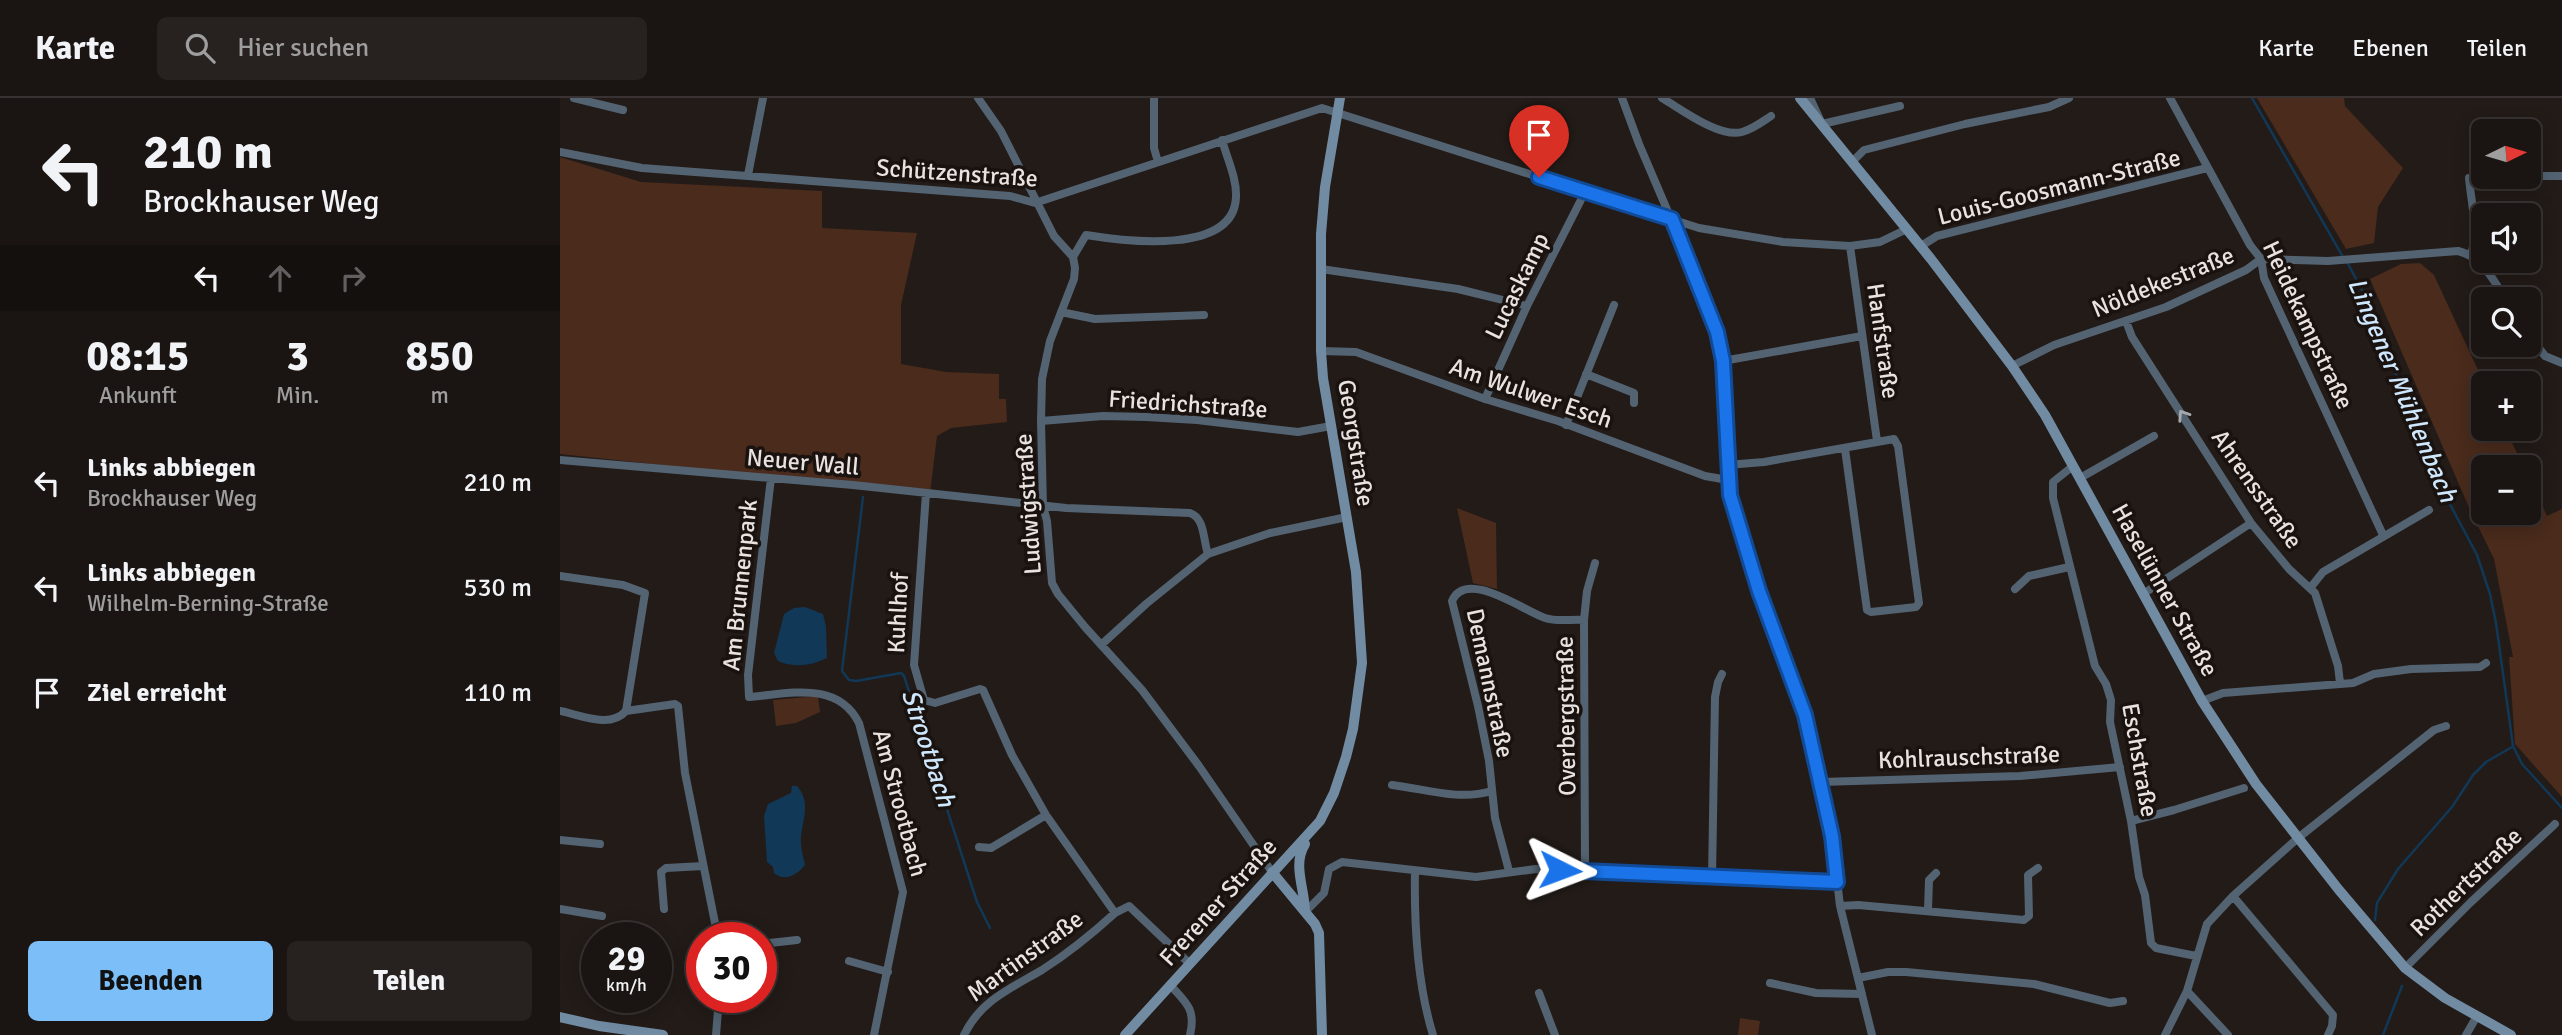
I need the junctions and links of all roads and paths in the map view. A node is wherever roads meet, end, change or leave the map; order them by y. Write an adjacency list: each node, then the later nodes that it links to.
1 (574, 98): 13 (street)
2 (763, 98): 22 (street)
3 (978, 98): 27 (street)
4 (1154, 98): 19 (street)
5 (1340, 98): 14 (street, Georgstraße)
6 (1622, 98): 29 (street)
7 (1662, 98): 15 (street)
8 (1800, 98): 16 (street, Haselünner Straße)
9 (1810, 98): 16 (street, Haselünner Straße)
10 (2069, 98): 20 (street)
11 (2170, 98): 21 (street, Heidekampstraße)
12 (1900, 107): 16 (street)
13 (623, 110)
14 (1338, 113): 17 (street, Schützenstraße); 26 (street, Schützenstraße); 36 (street, Georgstraße)
15 (1771, 116)
16 (1822, 124): 20 (street, Haselünner Straße)
17 (1222, 140): 19 (street, Schützenstraße); 34 (street)
18 (560, 152): 22 (street, Schützenstraße)
19 (1158, 162): 27 (street, Schützenstraße)
20 (1852, 162): 30 (street, Haselünner Straße)
21 (2207, 168): 32 (street, Louis-Goosmann-Straße); 35 (street, Heidekampstraße)
22 (748, 175): 27 (street, Schützenstraße)
23 (2541, 176): 24 (street)
24 (2562, 176)
25 (2471, 178): 28 (street)
26 (1586, 190): 29 (street, Schützenstraße); 38 (street, Lucaskamp)
27 (1035, 203): 34 (street)
28 (2471, 203)
29 (1672, 219): 31 (street, Schützenstraße); 45 (street)
30 (1907, 229): 31 (street, Schützenstraße); 32 (street, Haselünner Straße)
31 (1850, 246): 42 (street, Hanfstraße)
32 (1921, 246): 47 (street, Haselünner Straße)
33 (2471, 254): 35 (street, Nöldekestraße)
34 (1073, 257): 39 (street, Ludwigstraße)
35 (2261, 259): 41 (street, Nöldekestraße); 68 (street, Heidekampstraße)
36 (1321, 269): 38 (street); 43 (street, Georgstraße)
37 (1614, 305): 48 (street)
38 (1527, 306): 49 (street, Lucaskamp)
39 (1060, 312): 40 (street); 51 (street, Ludwigstraße)
40 (1204, 315)
41 (2126, 321): 47 (street, Nöldekestraße); 67 (street, Ahrensstraße, one-way to 41)
42 (1862, 336): 45 (street); 55 (street, Hanfstraße)
43 (1321, 351): 49 (street, Am Wulwer Esch); 53 (street, Georgstraße)
44 (2541, 351): 46 (street)
45 (1723, 361): 58 (street)
46 (2562, 363)
47 (2011, 366): 59 (street, Haselünner Straße)
48 (1586, 374): 50 (street); 52 (street)
49 (1485, 399): 52 (street, Am Wulwer Esch)
50 (1634, 403)
51 (1041, 421): 53 (street, Friedrichstraße); 64 (street, Ludwigstraße)
52 (1566, 425): 62 (street, Am Wulwer Esch)
53 (1331, 426): 66 (street, Georgstraße)
54 (2154, 436): 61 (street)
55 (1877, 441): 56 (street); 56 (street)
56 (1845, 449): 58 (street)
57 (560, 460): 60 (street, Neuer Wall)
58 (1727, 465): 62 (street)
59 (2073, 466): 61 (street, Haselünner Straße); 71 (street, Eschstraße)
60 (771, 478): 63 (street, Neuer Wall); 81 (street, Am Brunnenpark)
61 (2080, 478): 75 (street, Haselünner Straße)
62 (1727, 480): 87 (street)
63 (926, 493): 64 (street, Neuer Wall); 92 (street, Kuhlhof)
64 (1043, 506): 69 (street, Neuer Wall); 77 (street, Ludwigstraße)
65 (2429, 509): 68 (street)
66 (1347, 517): 69 (street); 91 (street, Georgstraße)
67 (2251, 523): 73 (street, Ahrensstraße); 75 (street)
68 (2383, 535): 73 (street)
69 (1208, 554): 77 (street)
70 (1595, 563): 76 (street, Overbergstraße)
71 (2069, 567): 74 (street); 86 (street, Eschstraße)
72 (560, 576): 84 (street)
73 (2311, 587): 80 (street, Ahrensstraße)
74 (2015, 589)
75 (2143, 594): 82 (street, Haselünner Straße)
76 (1584, 620): 90 (street, Demannstraße); 104 (street, Overbergstraße)
77 (1101, 645): 105 (street, Ludwigstraße)
78 (2486, 663): 80 (street)
79 (1722, 674): 107 (street)
80 (2340, 683): 82 (street)
81 (749, 697): 124 (street, Am Strootbach)
82 (2202, 701): 96 (street, Haselünner Straße)
83 (560, 710): 84 (street)
84 (626, 712): 100 (street)
85 (2446, 726): 96 (street)
86 (2120, 767): 87 (street, Kohlrauschstraße); 93 (street, Eschstraße)
87 (1821, 782): 108 (street)
88 (1392, 785): 90 (street, Demannstraße)
89 (2244, 788): 93 (street)
90 (1492, 791): 103 (street, Demannstraße)
91 (1334, 793): 95 (street, Frerener Straße)
92 (1046, 815): 99 (street); 115 (street, Kuhlhof)
93 (2131, 821): 120 (street, Eschstraße)
94 (2555, 824): 123 (street, Rothertstraße)
95 (1311, 832): 105 (street, Frerener Straße); 114 (street)
96 (2298, 838): 109 (street); 123 (street, Haselünner Straße)
97 (560, 840): 98 (street)
98 (600, 844)
99 (979, 847)
100 (703, 866): 112 (street); 117 (street)
101 (2038, 868): 113 (street)
102 (1415, 871): 103 (street); 114 (street); 142 (street)
103 (1509, 871): 104 (street)
104 (1585, 871): 107 (street)
105 (1272, 873): 114 (street); 122 (street, Frerener Straße)
106 (1936, 873): 113 (street)
107 (1712, 878): 108 (street)
108 (1837, 882): 110 (street)
109 (2233, 896): 120 (street); 147 (street)
110 (1840, 906): 113 (street); 125 (street)
111 (560, 909): 116 (street)
112 (664, 909)
113 (1928, 911)
114 (1306, 912): 141 (street)
115 (1115, 913): 122 (street); 138 (street, Martinstraße)
116 (602, 915)
117 (715, 922)
118 (797, 940): 119 (street)
119 (777, 942)
120 (2196, 956): 128 (street)
121 (849, 961): 124 (street)
122 (1190, 964): 127 (street, Frerener Straße)
123 (2405, 968): 133 (street, Haselünner Straße)
124 (888, 972): 137 (street, Am Strootbach)
125 (1858, 978): 130 (street); 131 (street)
126 (1770, 983): 130 (street)
127 (1171, 985): 139 (street, Frerener Straße); 140 (street)
128 (2187, 991): 145 (street); 146 (street)
129 (1539, 993): 143 (street)
130 (1862, 994): 144 (street)
131 (2123, 1001)
132 (718, 1013): 136 (street)
133 (2477, 1016): 148 (street); 149 (street, Haselünner Straße)
134 (560, 1017): 135 (street)
135 (663, 1035)
136 (716, 1035)
137 (874, 1035)
138 (964, 1035)
139 (1125, 1035)
140 (1191, 1035)
141 (1322, 1035)
142 (1433, 1035)
143 (1555, 1035)
144 (1872, 1035)
145 (2165, 1035)
146 (2228, 1035)
147 (2328, 1035)
148 (2466, 1035)
149 (2511, 1035)

